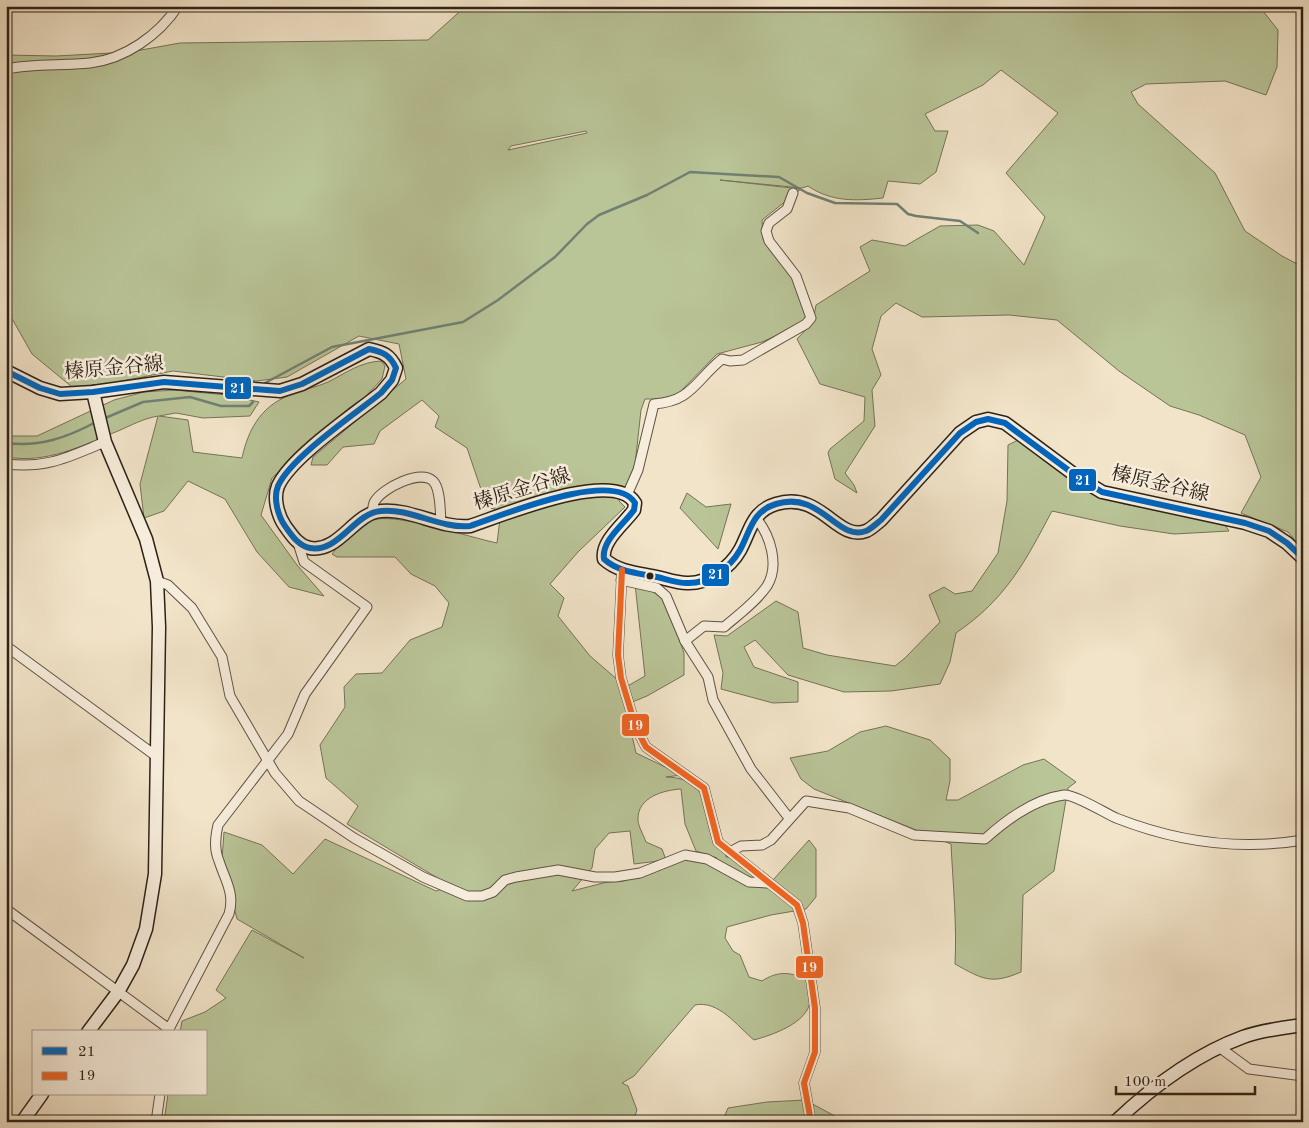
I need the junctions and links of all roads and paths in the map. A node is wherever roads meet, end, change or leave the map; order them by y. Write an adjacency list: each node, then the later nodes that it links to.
1 (178, 6): 2 (street)
2 (6, 69)
3 (793, 193): 8 (street)
4 (6, 371): 5 (main road, 榛原金谷線)
5 (93, 392): 6 (main road); 12 (main road, 榛原金谷線)
6 (105, 442): 7 (street); 15 (main road)
7 (6, 464)
8 (627, 495): 11 (main road, 榛原金谷線); 14 (main road)
9 (372, 512): 11 (main road, 榛原金谷線); 11 (street); 12 (main road)
10 (755, 517): 13 (main road, 榛原金谷線); 14 (main road); 16 (street)
11 (441, 523)
12 (298, 543): 19 (street)
13 (1303, 558)
14 (622, 575): 16 (street); 22 (street)
15 (157, 581): 18 (main road); 19 (street)
16 (686, 641): 20 (street)
17 (8, 652): 18 (street)
18 (156, 756): 25 (main road)
19 (269, 761): 23 (street); 29 (street)
20 (789, 818): 21 (street); 22 (street)
21 (1303, 840)
22 (730, 852): 23 (street)
23 (767, 883): 36 (street)
24 (6, 909): 25 (street)
25 (118, 992): 27 (main road); 28 (street)
26 (1303, 1025): 30 (main road)
27 (90, 1030)
28 (168, 1030)
29 (170, 1030)
30 (1219, 1048): 31 (street); 37 (main road)
31 (1303, 1076)
32 (41, 1096): 34 (main road)
33 (160, 1096): 35 (street)
34 (22, 1122)
35 (156, 1122)
36 (811, 1122)
37 (1115, 1122)

